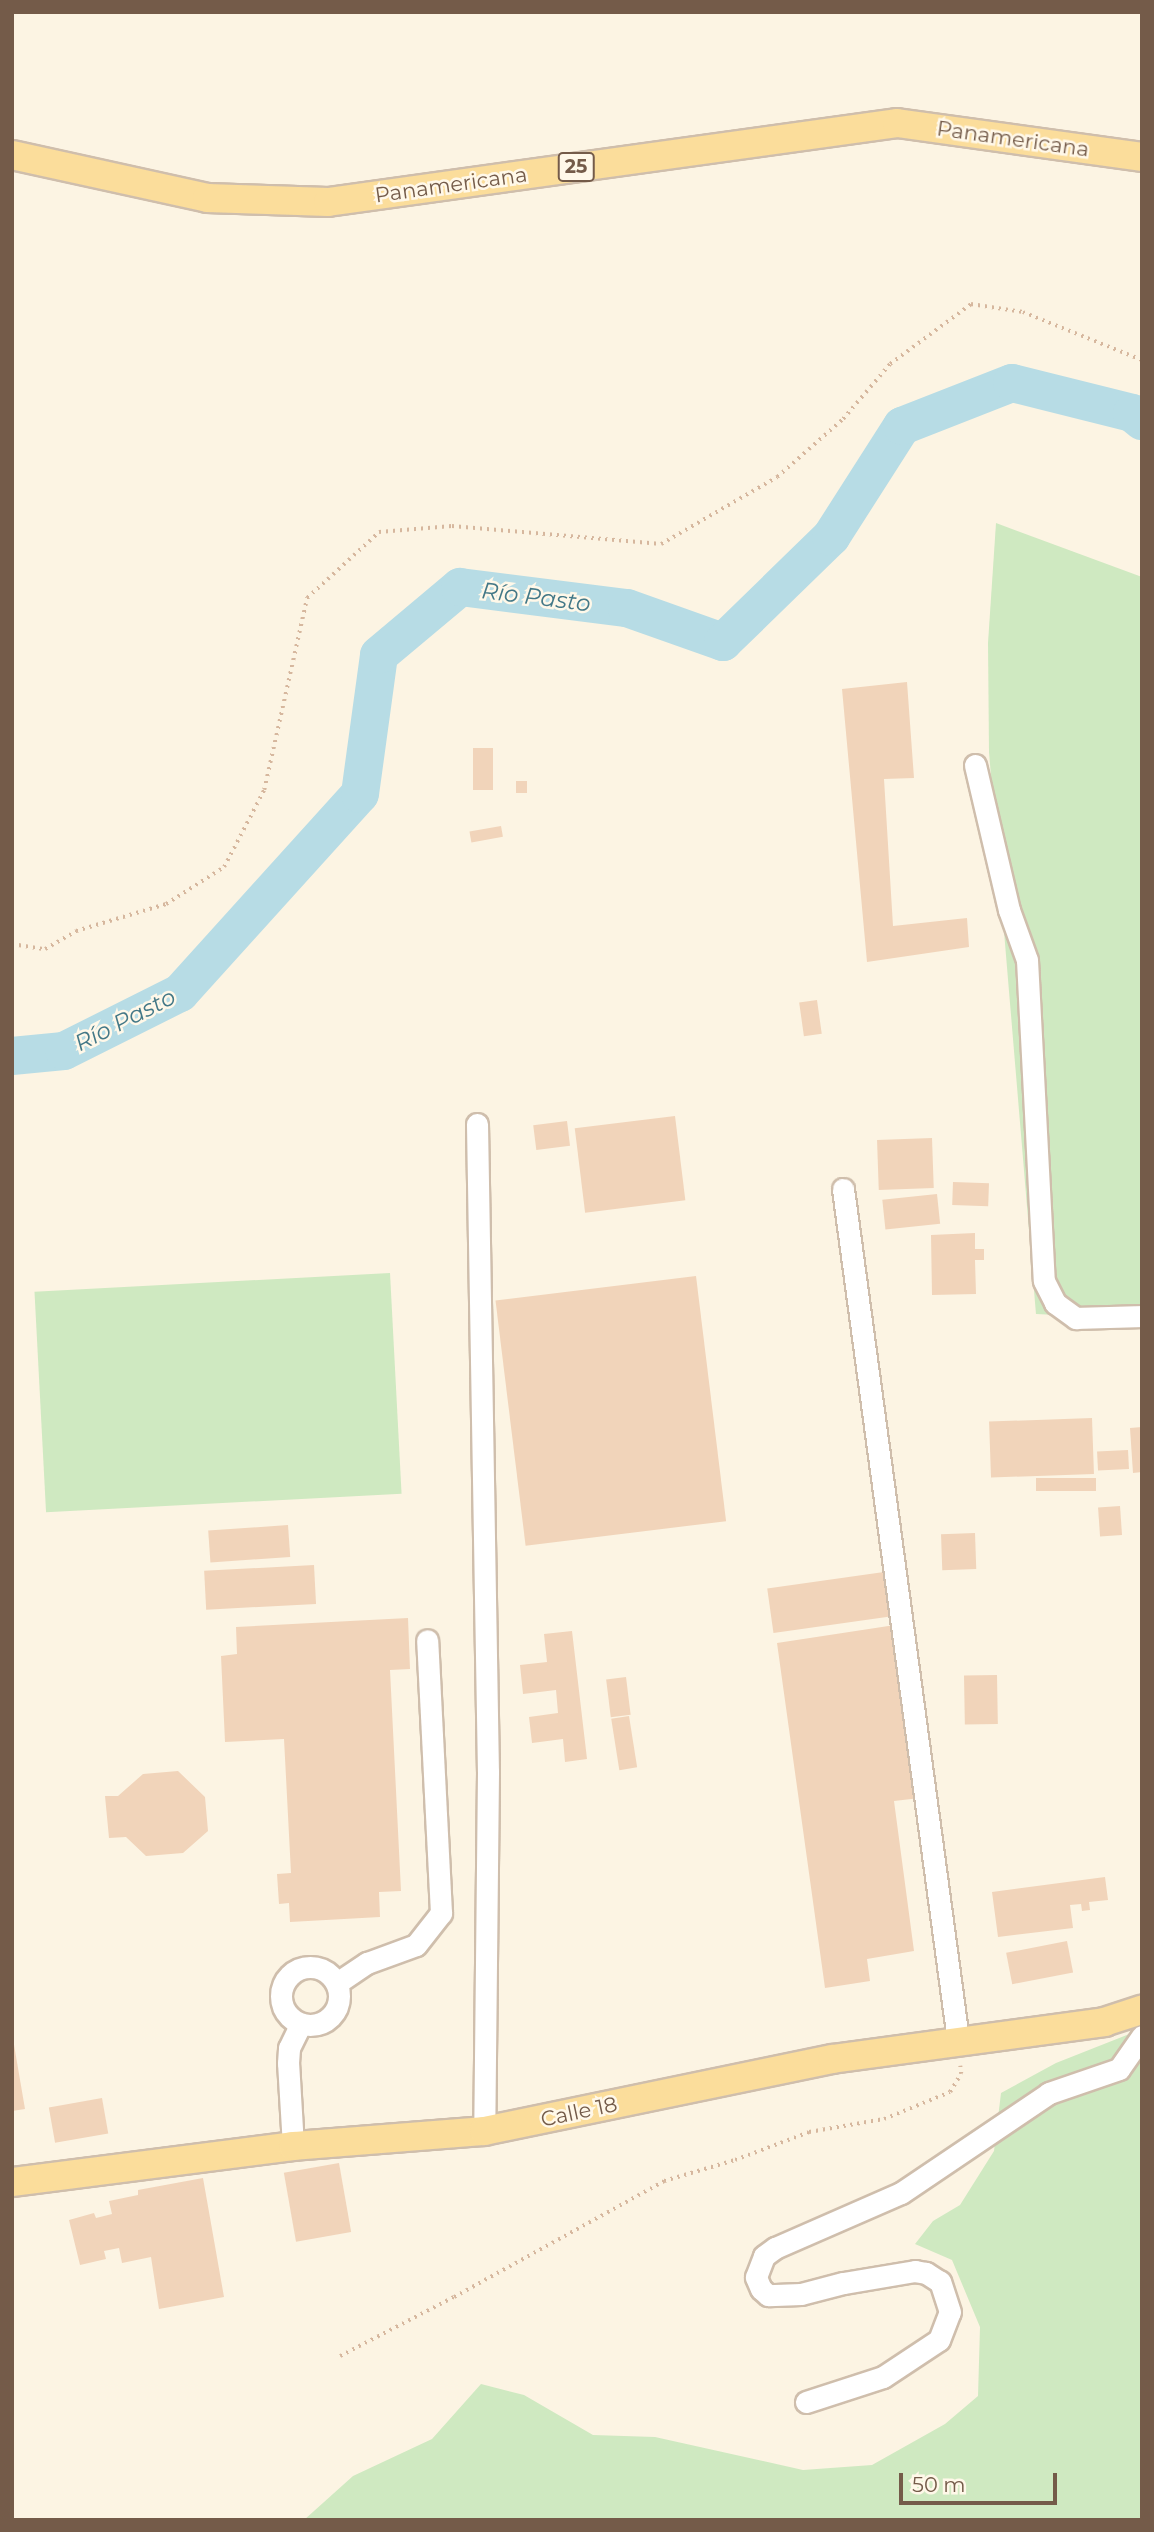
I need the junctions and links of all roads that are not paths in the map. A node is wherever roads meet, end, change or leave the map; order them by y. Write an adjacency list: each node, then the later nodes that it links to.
1 (12, 155): 2 (main road, Panamericana / 25)
2 (1142, 157)
3 (975, 765): 6 (lane)
4 (477, 1124): 13 (lane)
5 (843, 1189): 12 (lane)
6 (1142, 1316)
7 (427, 1640): 8 (lane)
8 (337, 1983): 10 (lane); 10 (lane)
9 (1142, 2010): 12 (main road, Calle 18)
10 (300, 2025): 14 (lane)
11 (1142, 2036): 16 (lane)
12 (958, 2040): 13 (main road, Calle 18)
13 (484, 2132): 14 (main road, Calle 18)
14 (293, 2146): 15 (main road, Calle 18)
15 (12, 2182)
16 (806, 2402)

